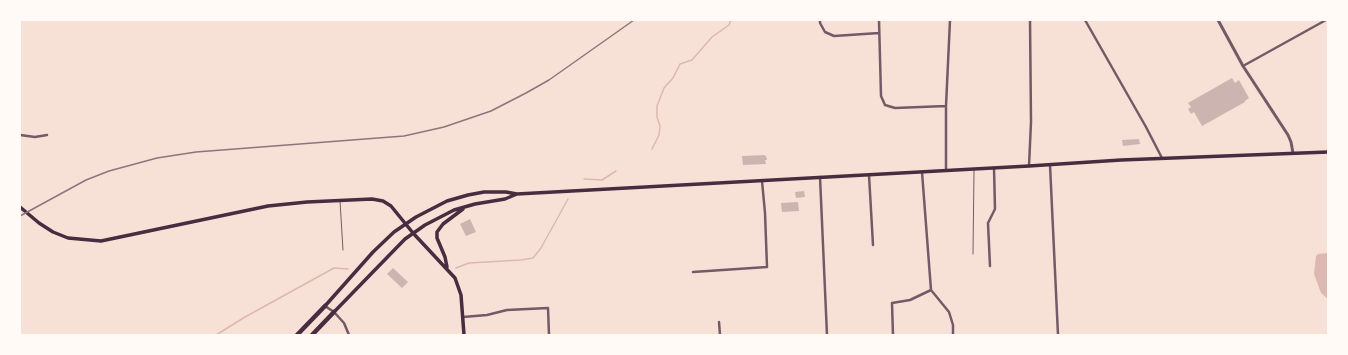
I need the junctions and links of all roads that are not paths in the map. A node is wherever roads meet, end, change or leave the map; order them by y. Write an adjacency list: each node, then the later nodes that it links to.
1 (820, 20): 8 (street)
2 (879, 20): 8 (street)
3 (950, 20): 10 (street)
4 (1030, 20): 17 (street)
5 (1085, 20): 15 (street)
6 (1218, 20): 9 (street)
7 (1326, 20): 9 (street)
8 (879, 33): 10 (street)
9 (1243, 66): 14 (street)
10 (946, 106): 20 (street)
11 (20, 135): 12 (street)
12 (47, 135)
13 (1328, 152): 14 (main road)
14 (1293, 153): 15 (main road)
15 (1162, 158): 16 (main road)
16 (1050, 165): 17 (main road); 51 (street)
17 (1029, 166): 18 (main road)
18 (994, 168): 19 (main road); 34 (street)
19 (974, 169): 20 (main road); 33 (lane)
20 (946, 170): 21 (main road)
21 (922, 172): 22 (main road); 37 (street)
22 (869, 175): 23 (main road); 31 (street)
23 (820, 178): 24 (main road); 48 (street)
24 (762, 181): 25 (main road); 36 (street)
25 (517, 194): 28 (main road); 29 (main road)
26 (340, 201): 27 (main road); 29 (main road); 32 (lane)
27 (20, 207)
28 (464, 208): 30 (main road); 35 (main road)
29 (406, 224): 30 (main road); 38 (main road)
30 (413, 233): 35 (main road); 39 (main road)
31 (873, 246)
32 (343, 250)
33 (973, 254)
34 (990, 266)
35 (447, 268): 40 (main road)
36 (693, 272)
37 (931, 290): 49 (street); 50 (street)
38 (325, 306): 39 (street); 42 (highway)
39 (334, 312): 43 (highway); 44 (street)
40 (463, 316): 45 (main road); 46 (street)
41 (719, 322): 47 (street)
42 (297, 335)
43 (312, 335)
44 (349, 335)
45 (464, 335)
46 (549, 335)
47 (720, 335)
48 (827, 335)
49 (893, 335)
50 (953, 335)
51 (1058, 335)

